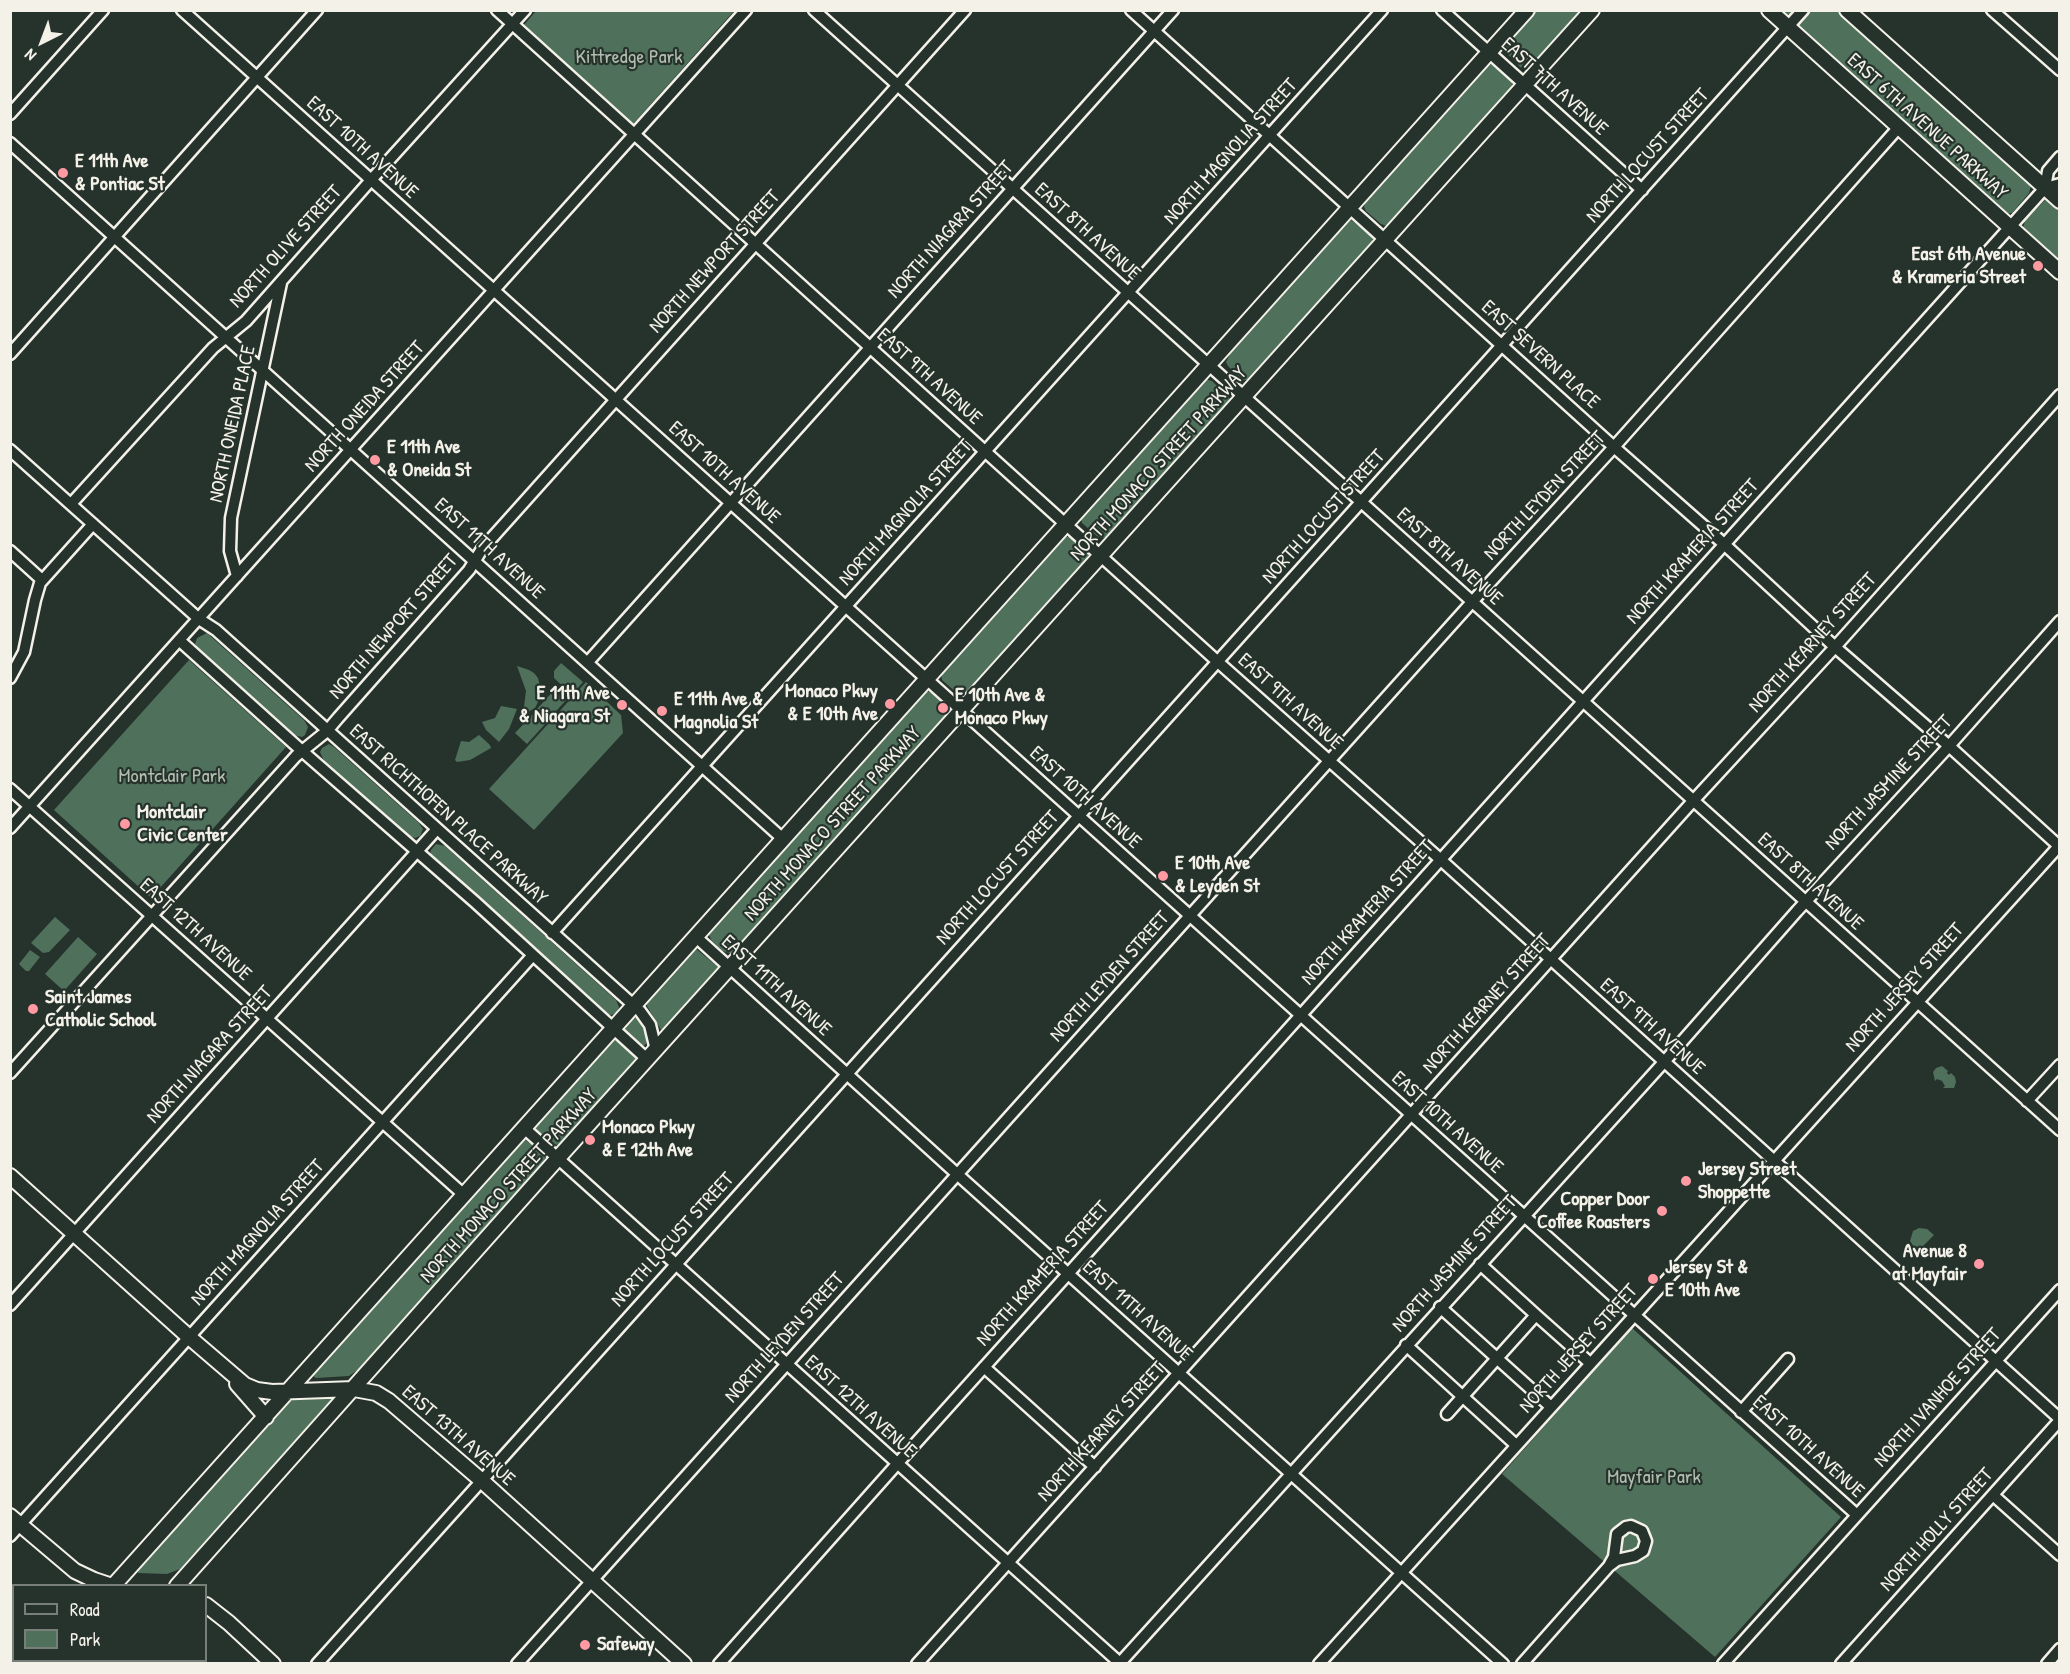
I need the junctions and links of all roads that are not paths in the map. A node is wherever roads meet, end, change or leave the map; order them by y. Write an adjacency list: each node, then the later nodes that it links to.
1 (103, 10): 27 (street)
2 (182, 10): 24 (street, EAST 10TH AVENUE)
3 (317, 10): 24 (street)
4 (497, 10): 19 (street, EAST 9TH AVENUE)
5 (525, 10): 19 (street, NORTH OLIVE STREET)
6 (746, 10): 29 (street, NORTH ONEIDA STREET)
7 (814, 10): 25 (street, EAST 8TH AVENUE)
8 (965, 10): 25 (street, NORTH NEWPORT STREET)
9 (1131, 10): 21 (street, EAST SEVERN PLACE)
10 (1173, 10): 21 (street, NORTH NIAGARA STREET)
11 (1382, 10): 30 (street, NORTH MAGNOLIA STREET)
12 (1442, 10): 22 (street, EAST 7TH AVENUE)
13 (1527, 10): 22 (main road, NORTH MONACO STREET PARKWAY)
14 (1592, 10): 26 (main road, NORTH MONACO STREET PARKWAY)
15 (1769, 10): 20 (main road, EAST 6TH AVENUE PARKWAY)
16 (1803, 10): 20 (street, NORTH LOCUST STREET)
17 (1847, 10): 36 (main road, EAST 6TH AVENUE PARKWAY)
18 (1992, 10): 23 (street)
19 (513, 24): 29 (street, EAST 9TH AVENUE); 33 (street, NORTH OLIVE STREET)
20 (1788, 27): 28 (main road, EAST 6TH AVENUE PARKWAY); 37 (street, NORTH LOCUST STREET)
21 (1154, 31): 30 (street, EAST SEVERN PLACE); 35 (street, NORTH NIAGARA STREET)
22 (1489, 53): 26 (street, EAST 7TH AVENUE); 39 (main road, NORTH MONACO STREET PARKWAY)
23 (2060, 70)
24 (257, 78): 33 (street, EAST 10TH AVENUE); 41 (street)
25 (897, 85): 35 (street, EAST 8TH AVENUE); 43 (street, NORTH NEWPORT STREET)
26 (1525, 85): 37 (street, EAST 7TH AVENUE); 42 (main road, NORTH MONACO STREET PARKWAY)
27 (10, 114)
28 (1899, 127): 40 (main road, EAST 6TH AVENUE PARKWAY); 57 (street, NORTH LEYDEN STREET)
29 (635, 134): 43 (street, EAST 9TH AVENUE); 46 (street, NORTH ONEIDA STREET)
30 (1270, 135): 39 (street, EAST SEVERN PLACE); 47 (street, NORTH MAGNOLIA STREET)
31 (10, 143): 41 (street, EAST 11TH AVENUE)
32 (2060, 157): 36 (street, NORTH KRAMERIA STREET)
33 (371, 180): 45 (street, NORTH OLIVE STREET); 46 (street, EAST 10TH AVENUE)
34 (2060, 184): 36 (street)
35 (1012, 188): 47 (street, EAST 8TH AVENUE); 50 (street, NORTH NIAGARA STREET)
36 (2045, 188): 38 (main road, EAST 6TH AVENUE PARKWAY); 40 (street, NORTH KRAMERIA STREET)
37 (1641, 190): 49 (street, NORTH LOCUST STREET)
38 (2060, 201)
39 (1350, 208): 42 (street, EAST SEVERN PLACE); 52 (main road, NORTH MONACO STREET PARKWAY)
40 (2010, 227): 44 (main road, EAST 6TH AVENUE PARKWAY); 66 (street, NORTH KRAMERIA STREET)
41 (115, 237): 48 (street, EAST 11TH AVENUE); 51 (street)
42 (1386, 240): 49 (street, EAST SEVERN PLACE); 55 (main road, NORTH MONACO STREET PARKWAY)
43 (755, 244): 50 (street, EAST 9TH AVENUE); 56 (street, NORTH NEWPORT STREET)
44 (2060, 272)
45 (282, 280): 48 (street, NORTH OLIVE STREET); 53 (street, NORTH ONEIDA PLACE)
46 (494, 291): 56 (street, EAST 10TH AVENUE); 58 (street, NORTH ONEIDA STREET)
47 (1128, 293): 52 (street, EAST 8TH AVENUE); 60 (street, NORTH MAGNOLIA STREET)
48 (226, 337): 53 (street, EAST 11TH AVENUE); 63 (street, NORTH OLIVE STREET)
49 (1503, 345): 57 (street, EAST SEVERN PLACE); 62 (street, NORTH LOCUST STREET)
50 (870, 348): 60 (street, EAST 9TH AVENUE); 61 (street, NORTH NIAGARA STREET)
51 (10, 354)
52 (1208, 366): 55 (street, EAST 8TH AVENUE); 65 (main road, NORTH MONACO STREET PARKWAY)
53 (263, 369): 58 (street, EAST 11TH AVENUE); 70 (street, NORTH ONEIDA PLACE)
54 (2060, 395): 77 (street, NORTH KEARNEY STREET)
55 (1244, 398): 62 (street, EAST 8TH AVENUE); 68 (main road, NORTH MONACO STREET PARKWAY)
56 (615, 400): 61 (street, EAST 10TH AVENUE); 69 (street, NORTH NEWPORT STREET)
57 (1614, 447): 66 (street, EAST SEVERN PLACE); 72 (street, NORTH LEYDEN STREET)
58 (351, 449): 69 (street, EAST 11TH AVENUE); 70 (street, NORTH ONEIDA STREET)
59 (10, 450): 63 (street, EAST RICHTHOFEN PLACE PARKWAY)
60 (985, 452): 65 (street, EAST 9TH AVENUE); 73 (street, NORTH MAGNOLIA STREET)
61 (730, 502): 73 (street, EAST 10TH AVENUE); 78 (street, NORTH NIAGARA STREET)
62 (1361, 502): 72 (street, EAST 8TH AVENUE); 79 (street, NORTH LOCUST STREET)
63 (71, 504): 64 (street, EAST RICHTHOFEN PLACE PARKWAY)
64 (93, 524): 71 (street); 74 (street, EAST RICHTHOFEN PLACE PARKWAY)
65 (1065, 524): 68 (street, EAST 9TH AVENUE); 81 (main road, NORTH MONACO STREET PARKWAY)
66 (1724, 544): 77 (street, EAST SEVERN PLACE); 82 (street, NORTH KRAMERIA STREET)
67 (10, 551): 71 (street)
68 (1102, 557): 79 (street, EAST 9TH AVENUE); 83 (main road, NORTH MONACO STREET PARKWAY)
69 (476, 560): 78 (street, EAST 11TH AVENUE); 84 (street, NORTH NEWPORT STREET)
70 (237, 576): 74 (street, NORTH ONEIDA STREET)
71 (42, 580): 80 (street)
72 (1472, 602): 82 (street, EAST 8TH AVENUE); 87 (street, NORTH LEYDEN STREET)
73 (845, 606): 81 (street, EAST 10TH AVENUE); 88 (street, NORTH MAGNOLIA STREET)
74 (199, 619): 76 (street, NORTH ONEIDA STREET); 84 (street, EAST RICHTHOFEN PLACE PARKWAY)
75 (2060, 621): 85 (street, NORTH JASMINE STREET)
76 (179, 640): 86 (street); 91 (street, NORTH ONEIDA STREET)
77 (1835, 647): 85 (street, EAST SEVERN PLACE); 90 (street, NORTH KEARNEY STREET)
78 (588, 662): 88 (street, EAST 11TH AVENUE)
79 (1218, 662): 87 (street, EAST 9TH AVENUE); 92 (street, NORTH LOCUST STREET)
80 (10, 678)
81 (926, 679): 83 (street, EAST 10TH AVENUE); 95 (main road, NORTH MONACO STREET PARKWAY)
82 (1583, 702): 90 (street, EAST 8TH AVENUE); 98 (street, NORTH KRAMERIA STREET)
83 (962, 711): 92 (street, EAST 10TH AVENUE); 106 (main road, NORTH MONACO STREET PARKWAY)
84 (327, 730): 86 (street, NORTH NEWPORT STREET); 94 (street, EAST RICHTHOFEN PLACE PARKWAY)
85 (1948, 746): 96 (street, EAST SEVERN PLACE); 99 (street, NORTH JASMINE STREET)
86 (301, 750): 97 (street); 100 (street, NORTH NEWPORT STREET)
87 (1329, 762): 98 (street, EAST 9TH AVENUE); 101 (street, NORTH LEYDEN STREET)
88 (702, 765): 95 (street, EAST 11TH AVENUE); 102 (street, NORTH MAGNOLIA STREET)
89 (10, 789): 91 (street, EAST 12TH AVENUE)
90 (1693, 801): 99 (street, EAST 8TH AVENUE); 105 (street, NORTH KEARNEY STREET)
91 (30, 806): 93 (street, NORTH ONEIDA STREET); 100 (street, EAST 12TH AVENUE)
92 (1078, 816): 101 (street, EAST 10TH AVENUE); 116 (street, NORTH LOCUST STREET)
93 (10, 828)
94 (437, 829): 97 (street, NORTH NIAGARA STREET); 102 (street, EAST RICHTHOFEN PLACE PARKWAY)
95 (783, 839): 103 (main road, NORTH MONACO STREET PARKWAY)
96 (2059, 846): 107 (street, NORTH JERSEY STREET)
97 (417, 851): 104 (street); 110 (street, NORTH NIAGARA STREET)
98 (1441, 860): 105 (street, EAST 9TH AVENUE); 109 (street, NORTH KRAMERIA STREET)
99 (1805, 902): 107 (street, EAST 8TH AVENUE); 113 (street, NORTH JASMINE STREET)
100 (152, 915): 110 (street, EAST 12TH AVENUE); 115 (street, NORTH NEWPORT STREET)
101 (1189, 915): 109 (street, EAST 10TH AVENUE); 124 (street, NORTH LEYDEN STREET)
102 (552, 933): 108 (street, EAST RICHTHOFEN PLACE PARKWAY)
103 (695, 936): 106 (street, EAST 11TH AVENUE); 108 (main road, NORTH MONACO STREET PARKWAY)
104 (533, 955): 111 (street); 119 (street, NORTH MAGNOLIA STREET)
105 (1551, 960): 113 (street, EAST 9TH AVENUE); 118 (street, NORTH KEARNEY STREET)
106 (730, 968): 112 (main road, NORTH MONACO STREET PARKWAY); 116 (street, EAST 11TH AVENUE)
107 (1916, 1002): 117 (street, EAST 8TH AVENUE); 123 (street, NORTH JERSEY STREET)
108 (633, 1005): 111 (main road, NORTH MONACO STREET PARKWAY); 112 (street, EAST RICHTHOFEN PLACE PARKWAY)
109 (1300, 1015): 118 (street, EAST 10TH AVENUE); 131 (street, NORTH KRAMERIA STREET)
110 (267, 1019): 119 (street, EAST 12TH AVENUE); 128 (street, NORTH NIAGARA STREET)
111 (613, 1027): 112 (street); 120 (main road, NORTH MONACO STREET PARKWAY)
112 (652, 1055): 122 (main road, NORTH MONACO STREET PARKWAY)
113 (1664, 1062): 123 (street, EAST 9TH AVENUE); 127 (street, NORTH JASMINE STREET)
114 (2060, 1065): 117 (street)
115 (10, 1073)
116 (847, 1074): 124 (street, EAST 11TH AVENUE); 129 (street, NORTH LOCUST STREET)
117 (2027, 1101): 121 (street, EAST 8TH AVENUE)
118 (1412, 1115): 127 (street, EAST 10TH AVENUE); 146 (street, NORTH KEARNEY STREET)
119 (382, 1122): 126 (street, EAST 12TH AVENUE); 137 (street, NORTH MAGNOLIA STREET)
120 (523, 1127): 122 (street, EAST 12TH AVENUE); 126 (main road, NORTH MONACO STREET PARKWAY)
121 (2060, 1130)
122 (558, 1158): 129 (street, EAST 12TH AVENUE); 147 (main road, NORTH MONACO STREET PARKWAY)
123 (1773, 1161): 136 (street, NORTH JERSEY STREET); 141 (street, EAST 9TH AVENUE)
124 (957, 1174): 131 (street, EAST 11TH AVENUE); 143 (street, NORTH LEYDEN STREET)
125 (10, 1176): 128 (main road, EAST 13TH AVENUE)
126 (463, 1194): 148 (main road, NORTH MONACO STREET PARKWAY)
127 (1523, 1216): 130 (street, NORTH JASMINE STREET); 136 (street, EAST 10TH AVENUE)
128 (74, 1233): 133 (street, NORTH NIAGARA STREET); 137 (main road, EAST 13TH AVENUE)
129 (676, 1264): 143 (street, EAST 12TH AVENUE); 159 (street, NORTH LOCUST STREET)
130 (1480, 1264): 134 (street, NORTH JASMINE STREET); 135 (street)
131 (1068, 1274): 145 (street, NORTH KRAMERIA STREET); 146 (street, EAST 11TH AVENUE)
132 (2060, 1290): 141 (street, NORTH IVANHOE STREET)
133 (10, 1305)
134 (1440, 1307): 138 (street, NORTH JASMINE STREET); 139 (street)
135 (1536, 1315): 139 (street); 142 (street)
136 (1634, 1315): 142 (street, NORTH JERSEY STREET); 151 (street, EAST 10TH AVENUE)
137 (189, 1337): 144 (main road, EAST 13TH AVENUE); 162 (street, NORTH MAGNOLIA STREET)
138 (1406, 1346): 149 (street); 158 (street, NORTH JASMINE STREET)
139 (1497, 1358): 149 (street); 150 (street)
140 (1788, 1359): 151 (street)
141 (1996, 1361): 154 (street, EAST 9TH AVENUE); 161 (street, NORTH IVANHOE STREET)
142 (1590, 1363): 150 (street, NORTH JERSEY STREET)
143 (786, 1364): 156 (street, EAST 12TH AVENUE); 168 (street, NORTH LEYDEN STREET)
144 (222, 1366): 148 (main road, EAST 13TH AVENUE); 153 (main road)
145 (984, 1367): 156 (street, NORTH KRAMERIA STREET); 157 (street)
146 (1179, 1373): 157 (street, NORTH KEARNEY STREET); 158 (street, EAST 11TH AVENUE)
147 (354, 1389): 148 (main road, EAST 13TH AVENUE); 159 (main road, EAST 13TH AVENUE); 171 (main road, NORTH MONACO STREET PARKWAY)
148 (288, 1392): 153 (main road, NORTH MONACO STREET PARKWAY)
149 (1463, 1396): 152 (street); 155 (street)
150 (1551, 1407): 155 (street, NORTH JERSEY STREET)
151 (1742, 1412): 161 (street, EAST 10TH AVENUE)
152 (1447, 1414)
153 (266, 1417): 170 (main road, NORTH MONACO STREET PARKWAY)
154 (2060, 1420): 160 (street, NORTH HOLLY STREET)
155 (1516, 1445): 167 (street, NORTH JERSEY STREET)
156 (897, 1464): 165 (street, EAST 12TH AVENUE); 179 (street, NORTH KRAMERIA STREET)
157 (1095, 1467): 165 (street, NORTH KEARNEY STREET)
158 (1291, 1473): 167 (street, EAST 11TH AVENUE); 174 (street, NORTH JASMINE STREET)
159 (481, 1480): 168 (main road, EAST 13TH AVENUE); 176 (street, NORTH LOCUST STREET)
160 (1993, 1495): 164 (street); 185 (street, NORTH HOLLY STREET)
161 (1857, 1515): 184 (street, NORTH IVANHOE STREET)
162 (15, 1521): 163 (street, NORTH MAGNOLIA STREET); 169 (main road)
163 (10, 1536)
164 (2060, 1555)
165 (1008, 1564): 174 (street, EAST 12TH AVENUE); 180 (street, NORTH KEARNEY STREET)
166 (1610, 1566): 183 (street)
167 (1401, 1572): 181 (street, NORTH JERSEY STREET); 182 (street, EAST 11TH AVENUE)
168 (592, 1581): 177 (street, NORTH LEYDEN STREET); 178 (main road, EAST 13TH AVENUE)
169 (107, 1584)
170 (115, 1584)
171 (179, 1584)
172 (207, 1606): 175 (main road)
173 (2060, 1649): 186 (street)
174 (1120, 1663)
175 (273, 1664)
176 (317, 1664)
177 (517, 1664)
178 (684, 1664)
179 (719, 1664)
180 (917, 1664)
181 (1319, 1664)
182 (1503, 1664)
183 (1522, 1664)
184 (1723, 1664)
185 (1841, 1664)
186 (2047, 1664)

